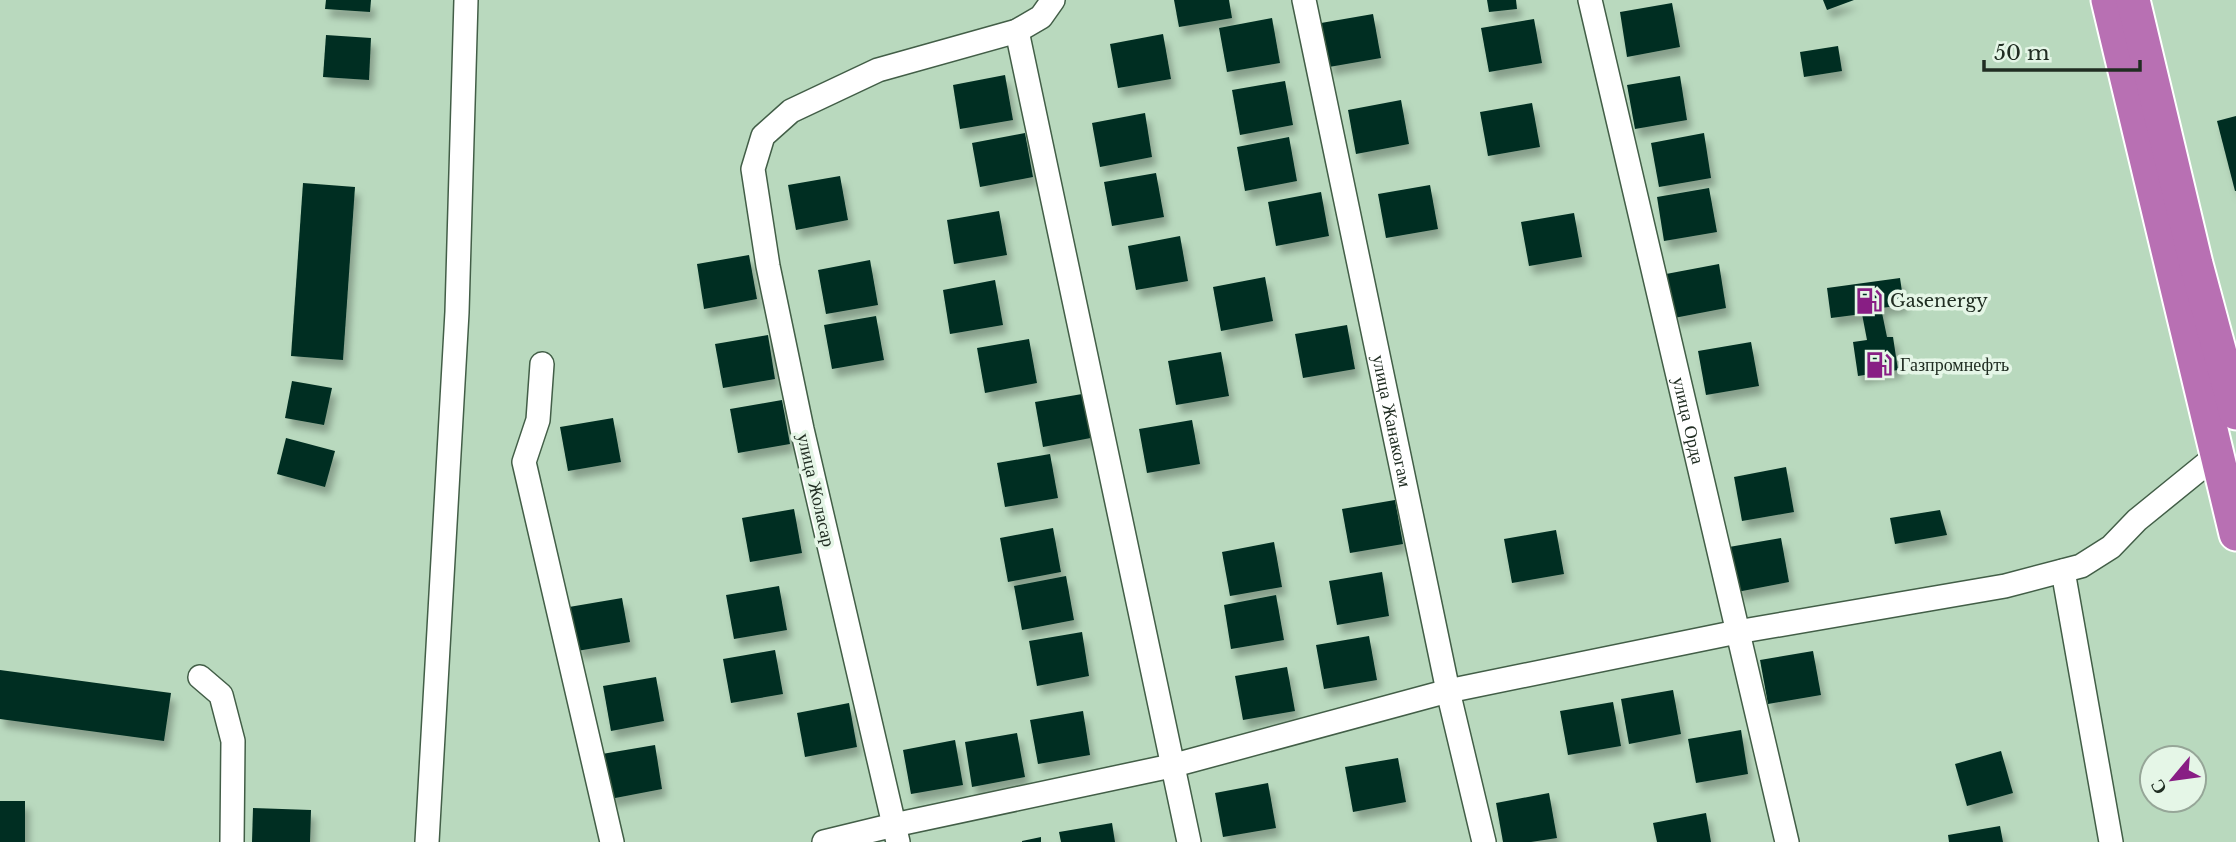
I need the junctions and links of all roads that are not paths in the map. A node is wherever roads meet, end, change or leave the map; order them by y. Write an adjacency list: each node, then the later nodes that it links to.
1 (466, 0): 20 (street)
2 (1053, 0): 7 (street)
3 (1304, 0): 16 (street, улица Жанакогам)
4 (1590, 0): 14 (street, улица Орда)
5 (2108, 0): 11 (highway)
6 (2133, 0): 9 (highway)
7 (1017, 31): 17 (street); 18 (street, улица Жоласар)
8 (542, 364): 21 (street)
9 (2230, 365): 10 (highway)
10 (2236, 413)
11 (2227, 453): 12 (highway); 13 (street)
12 (2236, 534)
13 (2063, 571): 14 (street); 26 (street)
14 (1737, 632): 16 (street); 25 (street, улица Орда)
15 (200, 677): 19 (street)
16 (1448, 691): 17 (street); 24 (street, улица Жанакогам)
17 (1171, 766): 18 (street); 23 (street)
18 (896, 833): 22 (street)
19 (232, 842)
20 (427, 842)
21 (612, 842)
22 (824, 842)
23 (1189, 842)
24 (1484, 842)
25 (1787, 842)
26 (2111, 842)

